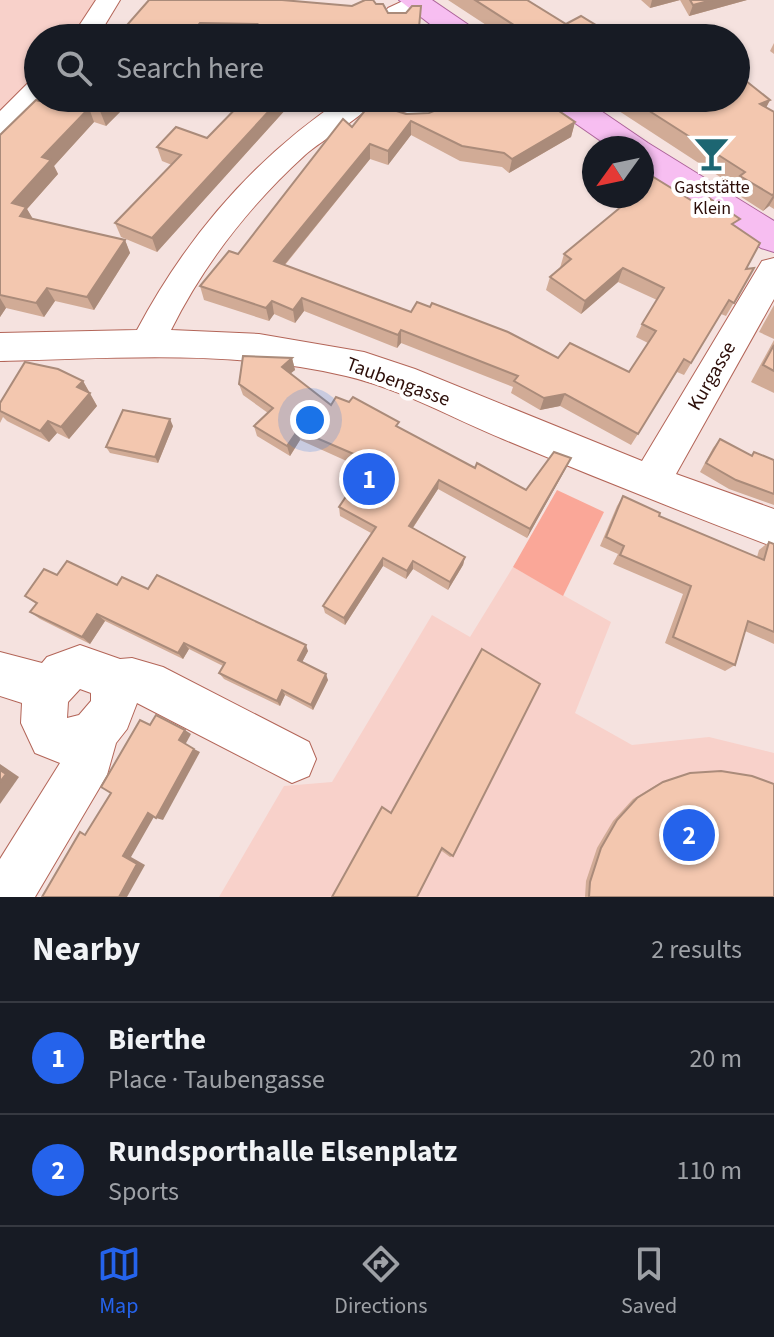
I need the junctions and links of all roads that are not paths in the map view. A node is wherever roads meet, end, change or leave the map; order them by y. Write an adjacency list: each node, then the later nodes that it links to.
1 (108, 0): 3 (street)
2 (409, 8): 4 (main road)
3 (93, 24)
4 (440, 24)
5 (24, 103): 10 (street)
6 (344, 112): 15 (street)
7 (390, 112): 8 (street)
8 (441, 112)
9 (581, 112): 11 (main road)
10 (0, 127)
11 (616, 136)
12 (654, 161): 13 (main road)
13 (774, 239)
14 (774, 270): 17 (street, Kurgasse)
15 (147, 343): 16 (street, Taubengasse); 17 (street, Taubengasse)
16 (0, 347)
17 (650, 483): 18 (street, Taubengasse)
18 (774, 528)
19 (0, 674): 21 (street)
20 (111, 682): 21 (street); 22 (street); 23 (street)
21 (49, 688): 22 (street)
22 (93, 735): 24 (street)
23 (292, 759)
24 (6, 897)

